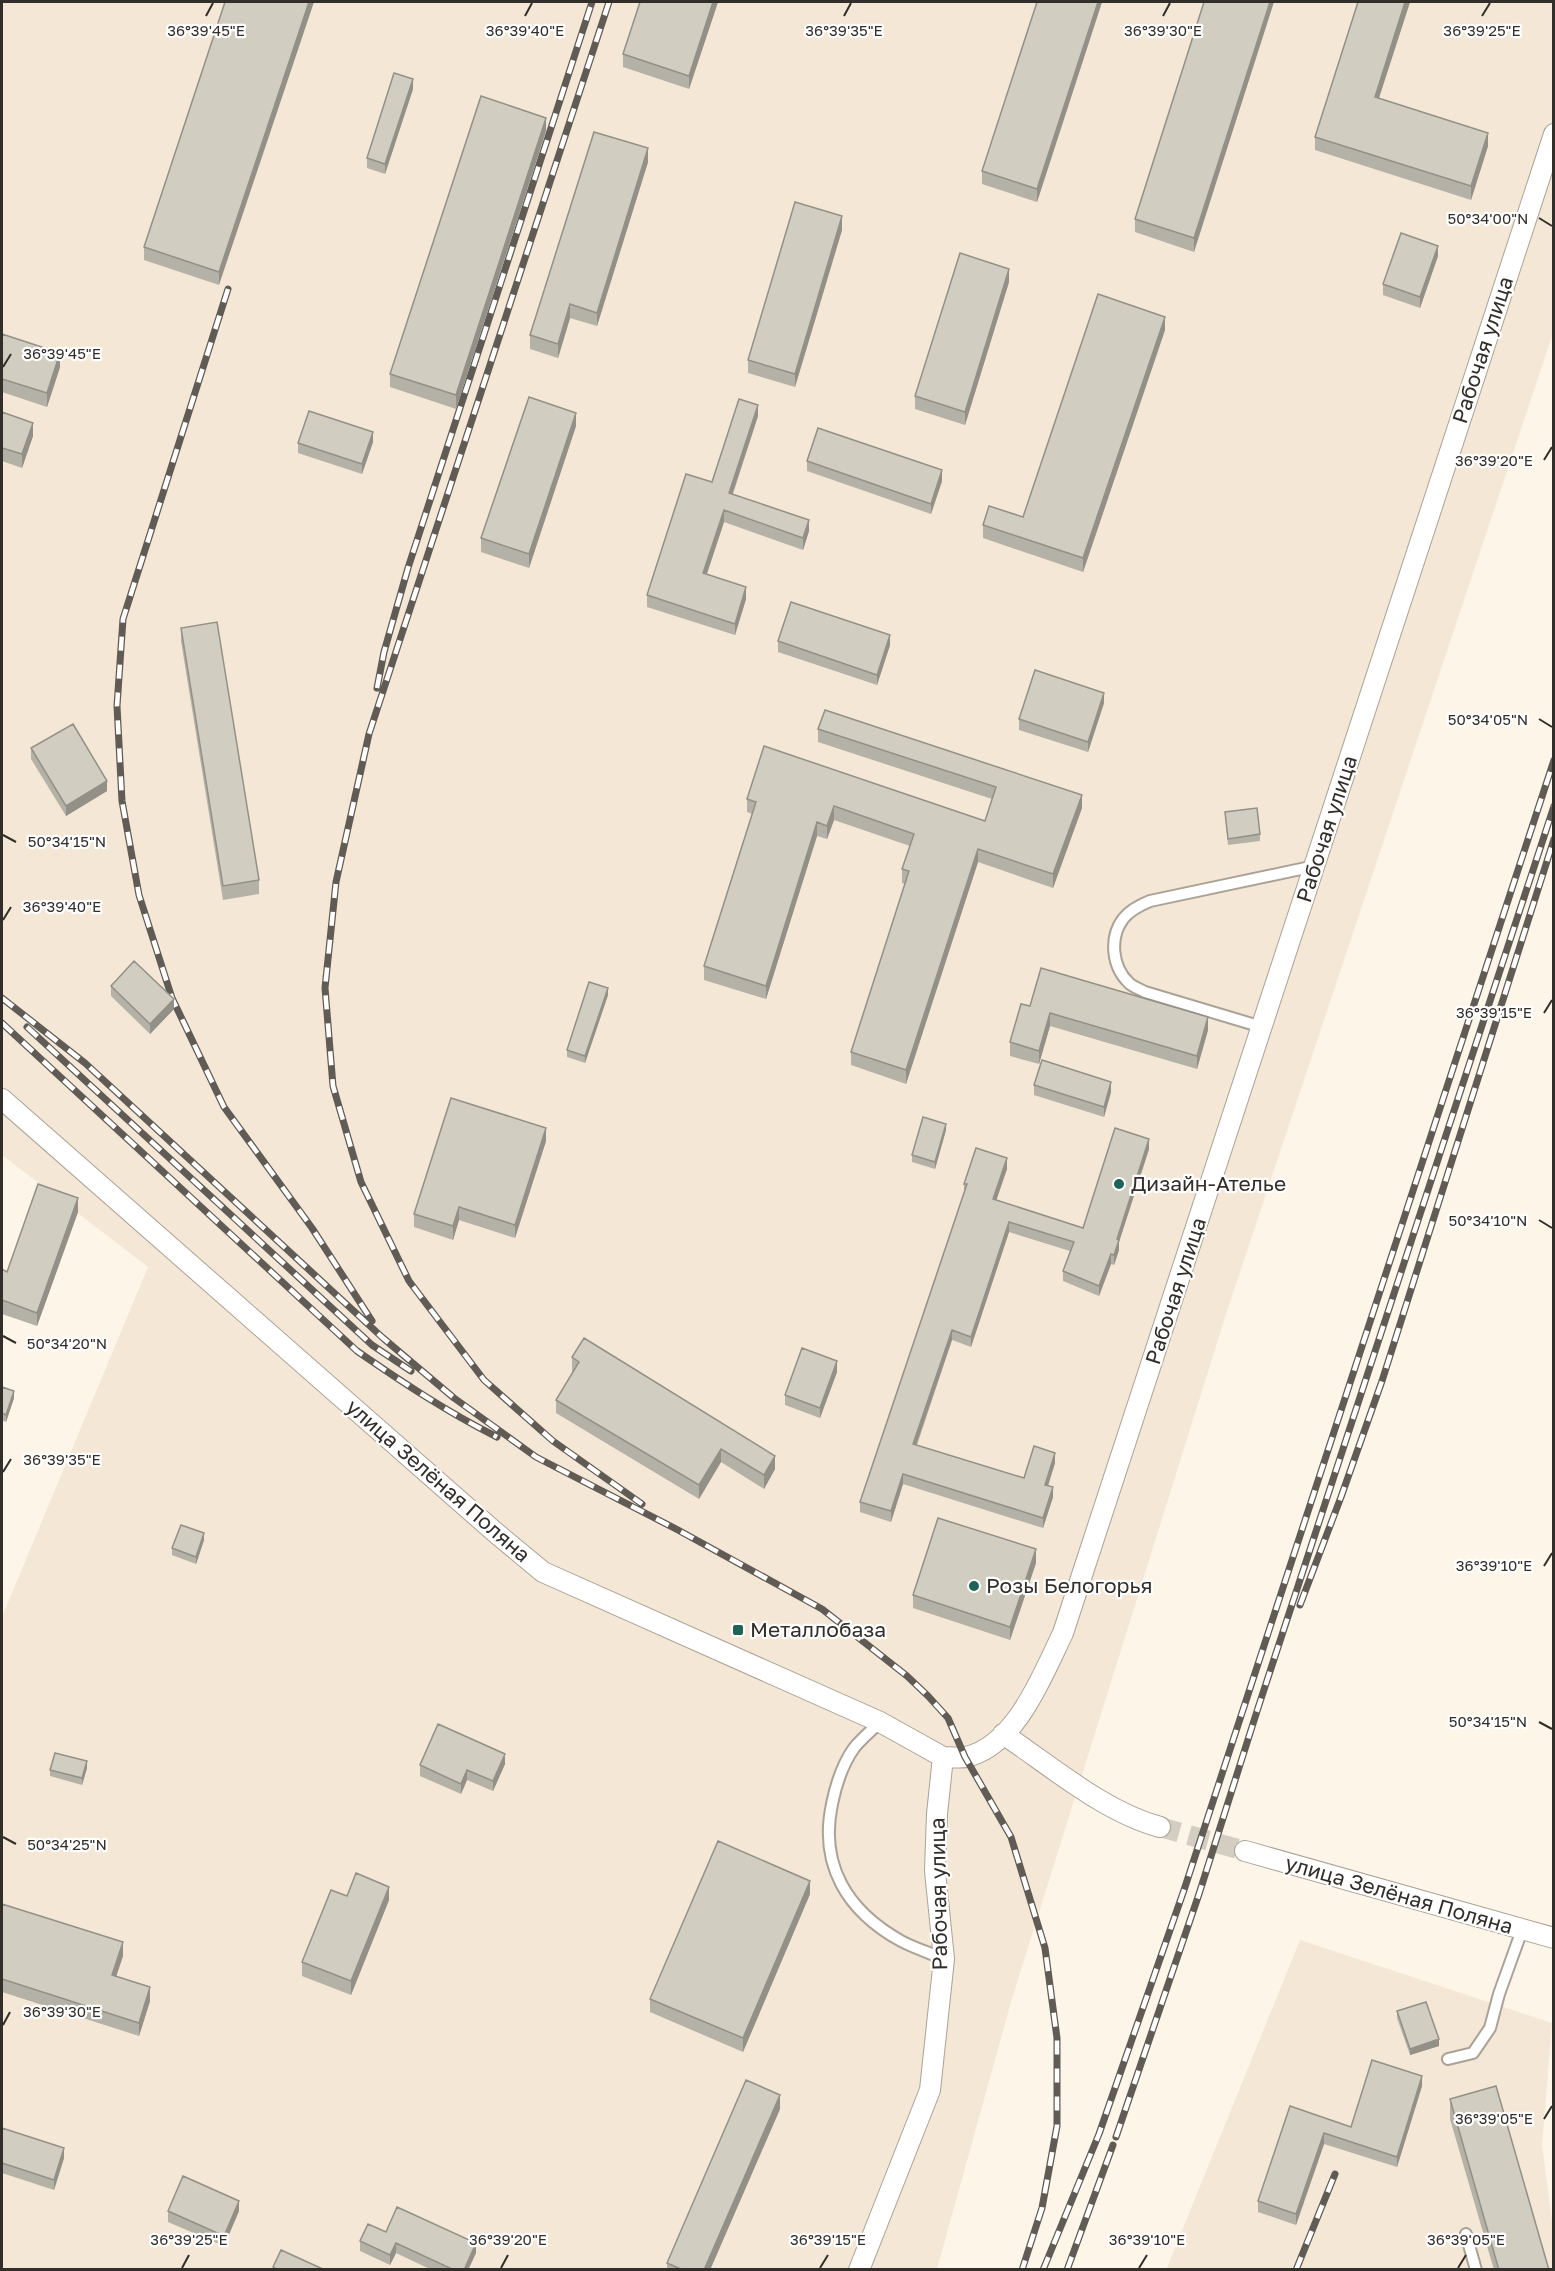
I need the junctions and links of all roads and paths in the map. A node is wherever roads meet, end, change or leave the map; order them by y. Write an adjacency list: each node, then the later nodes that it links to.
1 (1554, 134): 2 (street, Рабочая улица)
2 (1315, 866): 3 (street, Рабочая улица); 3 (lane)
3 (1263, 1027): 6 (street, Рабочая улица)
4 (2, 1099): 5 (street, улица Зелёная Поляна)
5 (880, 1722): 7 (street, улица Зелёная Поляна); 12 (lane)
6 (1003, 1734): 7 (street, Рабочая улица); 8 (street)
7 (943, 1757): 12 (street, Рабочая улица)
8 (1160, 1827)
9 (1245, 1851): 10 (street, улица Зелёная Поляна)
10 (1522, 1930): 11 (street, улица Зелёная Поляна); 13 (lane)
11 (1554, 1938)
12 (944, 1959): 15 (street, Рабочая улица)
13 (1448, 2060)
14 (1466, 2234): 16 (lane)
15 (859, 2270)
16 (1476, 2270)

